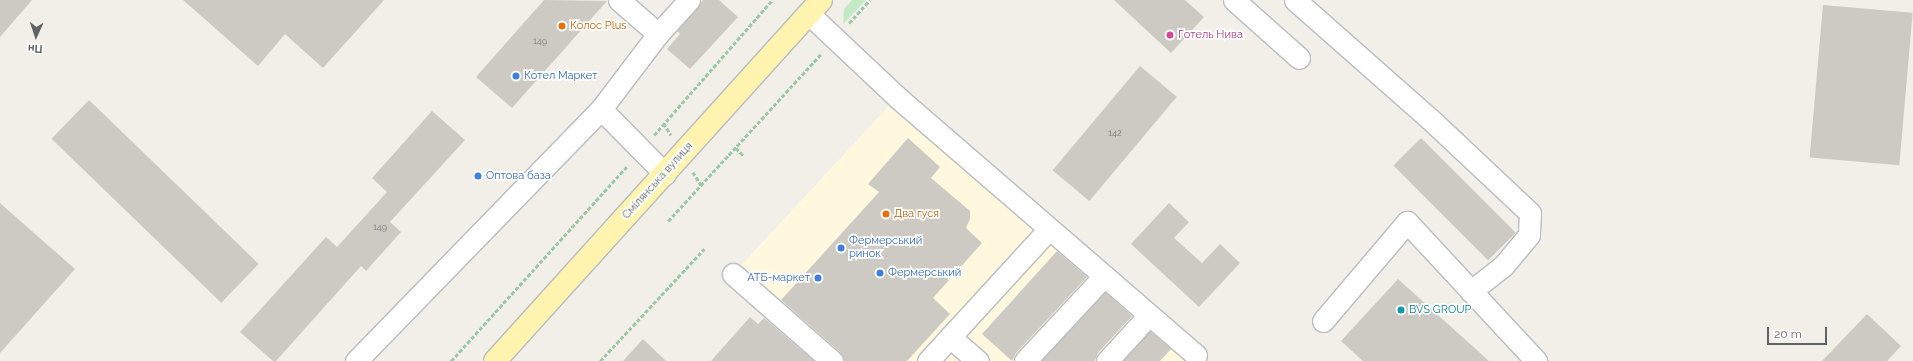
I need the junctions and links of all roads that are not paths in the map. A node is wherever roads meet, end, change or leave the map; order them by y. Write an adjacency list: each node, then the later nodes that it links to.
1 (619, 0): 6 (lane)
2 (689, 0): 6 (lane)
3 (1234, 0): 7 (lane)
4 (1295, 0): 13 (lane)
5 (815, 7): 9 (main road, Смілянська вулиця); 10 (lane)
6 (658, 34): 8 (lane)
7 (1299, 58)
8 (601, 109): 9 (lane); 18 (lane)
9 (665, 174): 19 (main road, Смілянська вулиця)
10 (1049, 229): 12 (lane); 16 (lane)
11 (733, 274): 20 (lane)
12 (1104, 276): 14 (lane); 23 (lane)
13 (1471, 291): 15 (lane); 25 (lane)
14 (1149, 315): 17 (lane); 24 (lane)
15 (1323, 321)
16 (950, 337): 21 (lane); 22 (lane)
17 (1196, 355)
18 (356, 361)
19 (495, 361)
20 (832, 361)
21 (928, 361)
22 (978, 361)
23 (1025, 361)
24 (1107, 361)
25 (1536, 361)

